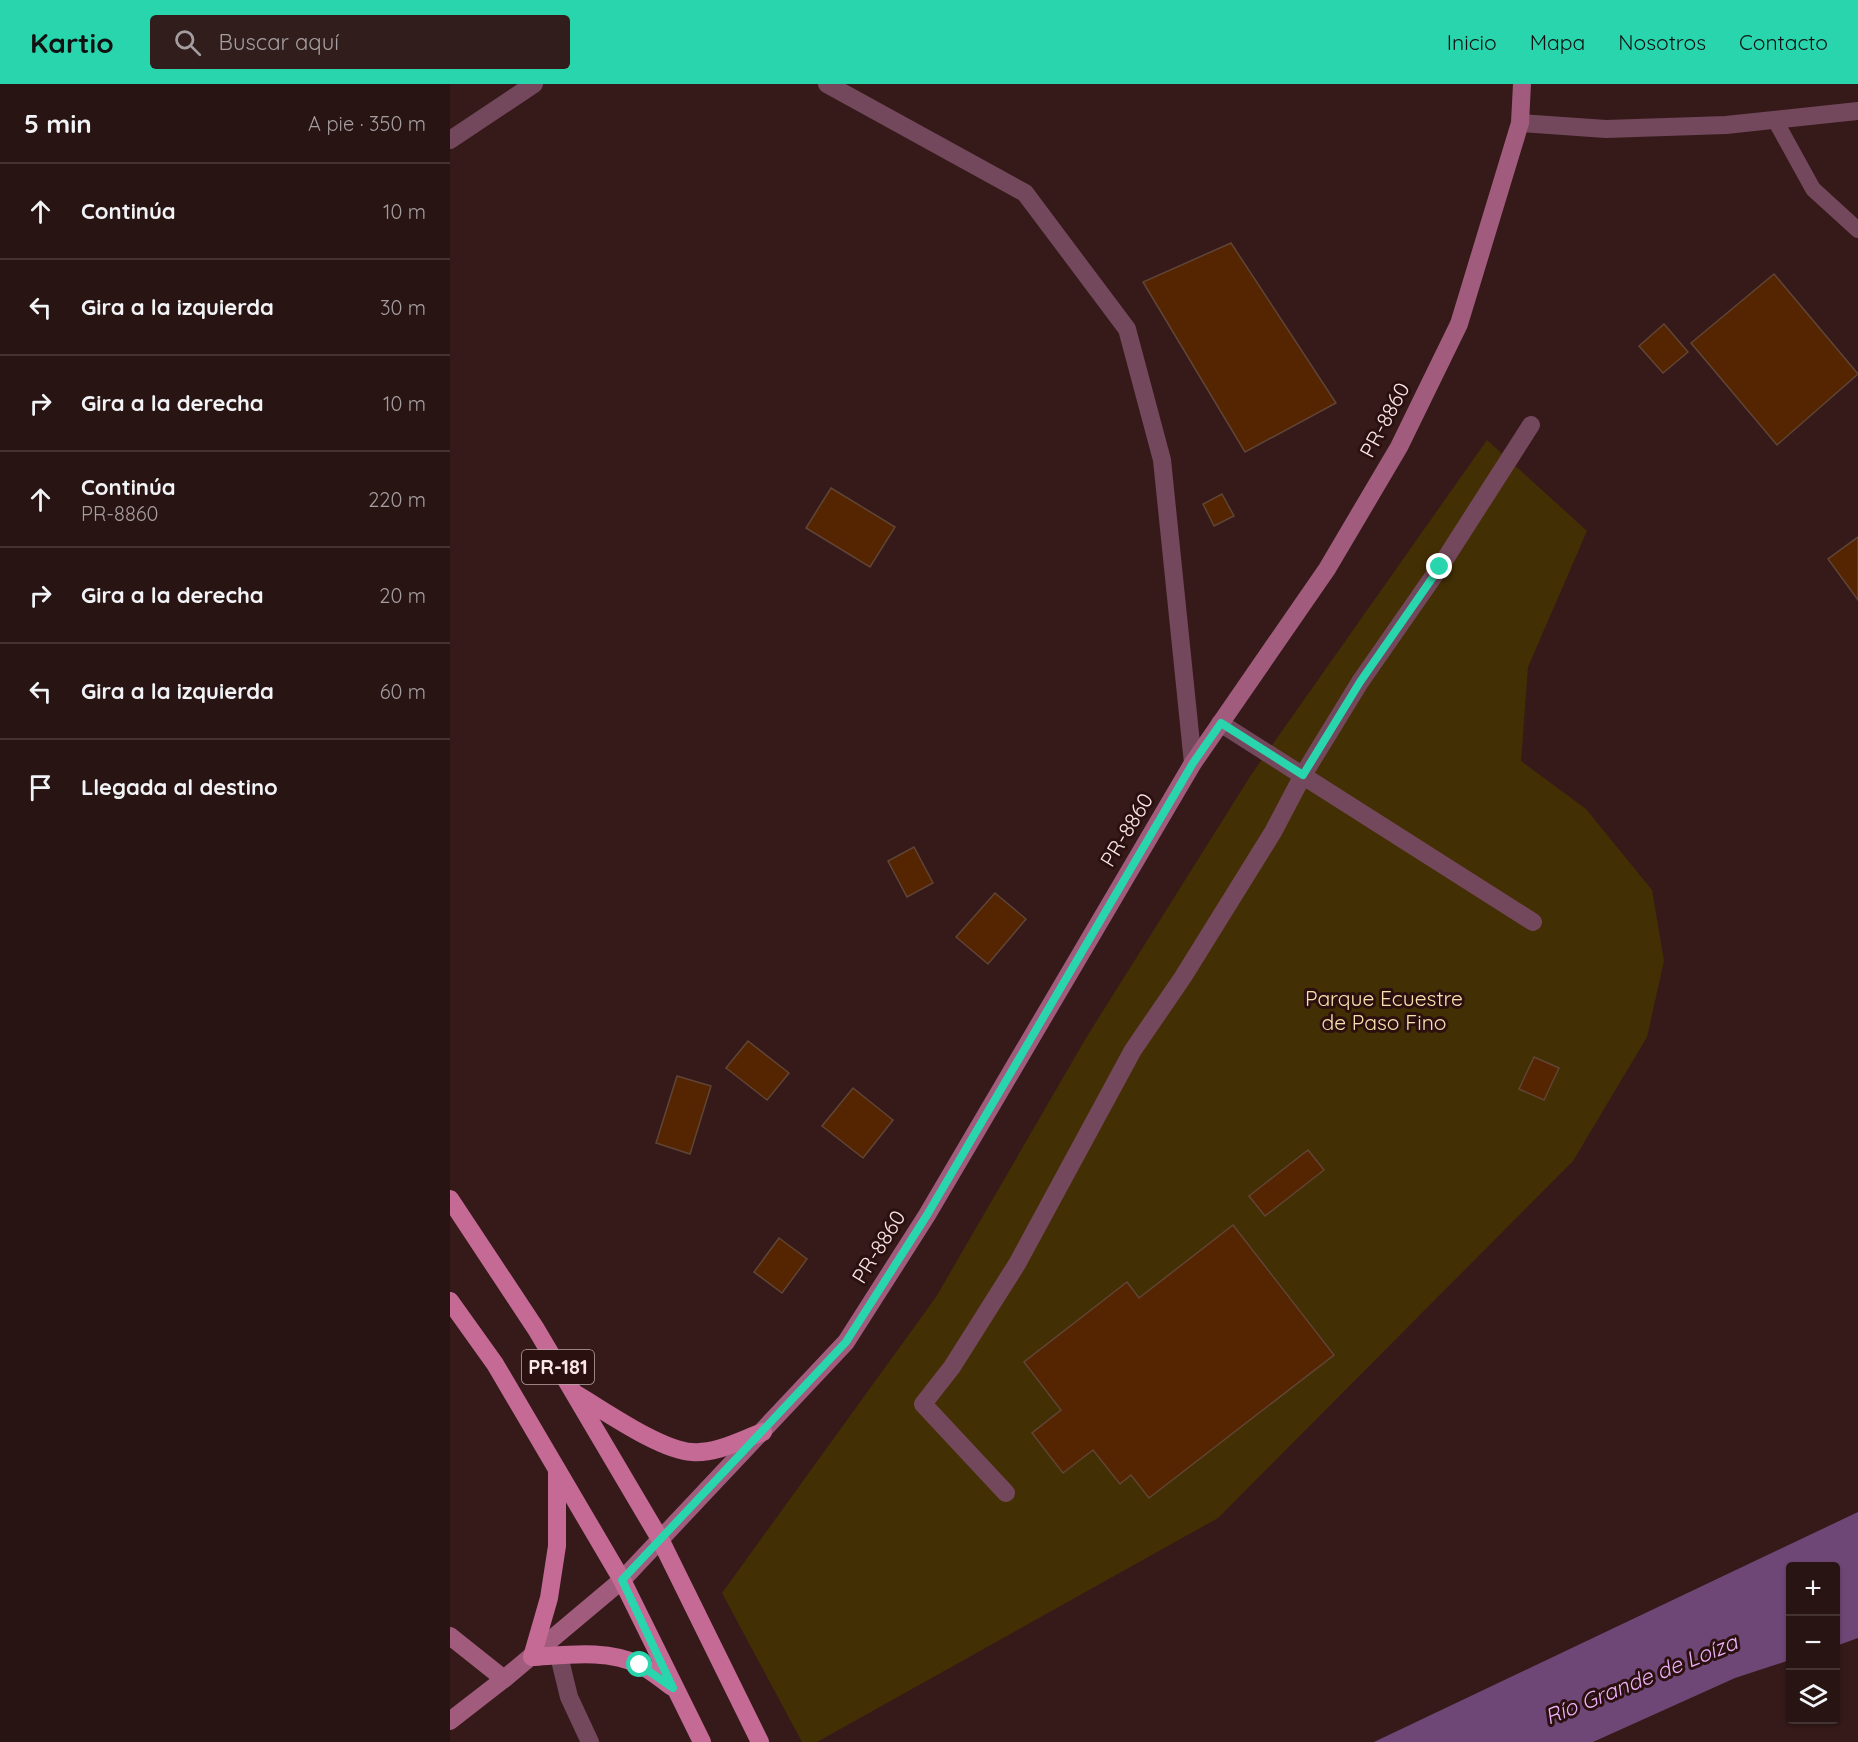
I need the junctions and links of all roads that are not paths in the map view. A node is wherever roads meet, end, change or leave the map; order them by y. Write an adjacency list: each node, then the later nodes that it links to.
1 (534, 84): 7 (street)
2 (827, 84): 11 (street)
3 (1522, 84): 6 (street, PR-8860 / PR-8860)
4 (1858, 111): 5 (street)
5 (1774, 120): 6 (street); 8 (lane)
6 (1520, 123): 10 (street, PR-8860 / PR-8860)
7 (450, 140)
8 (1858, 230)
9 (1531, 424): 12 (street)
10 (1221, 723): 11 (street, PR-8860 / PR-8860); 12 (street)
11 (1193, 763): 17 (street, PR-8860 / PR-8860)
12 (1303, 775): 13 (street); 19 (street)
13 (1533, 922)
14 (450, 1199): 16 (main road, PR-181)
15 (450, 1301): 18 (main road, PR-181)
16 (573, 1393): 17 (main road); 20 (main road, PR-181)
17 (763, 1432): 20 (street, PR-8860 / PR-8860)
18 (557, 1470): 21 (main road, PR-181); 24 (main road)
19 (1006, 1493)
20 (660, 1539): 21 (street, PR-8860); 30 (main road, PR-181)
21 (622, 1580): 24 (street, PR-8860); 26 (main road, PR-181)
22 (450, 1636): 25 (street)
23 (559, 1656): 24 (main road); 26 (main road); 29 (street)
24 (532, 1657): 25 (street, PR-8860)
25 (504, 1679): 27 (street, PR-8860)
26 (673, 1688): 28 (main road, PR-181)
27 (450, 1721)
28 (699, 1736)
29 (590, 1742)
30 (760, 1742)

